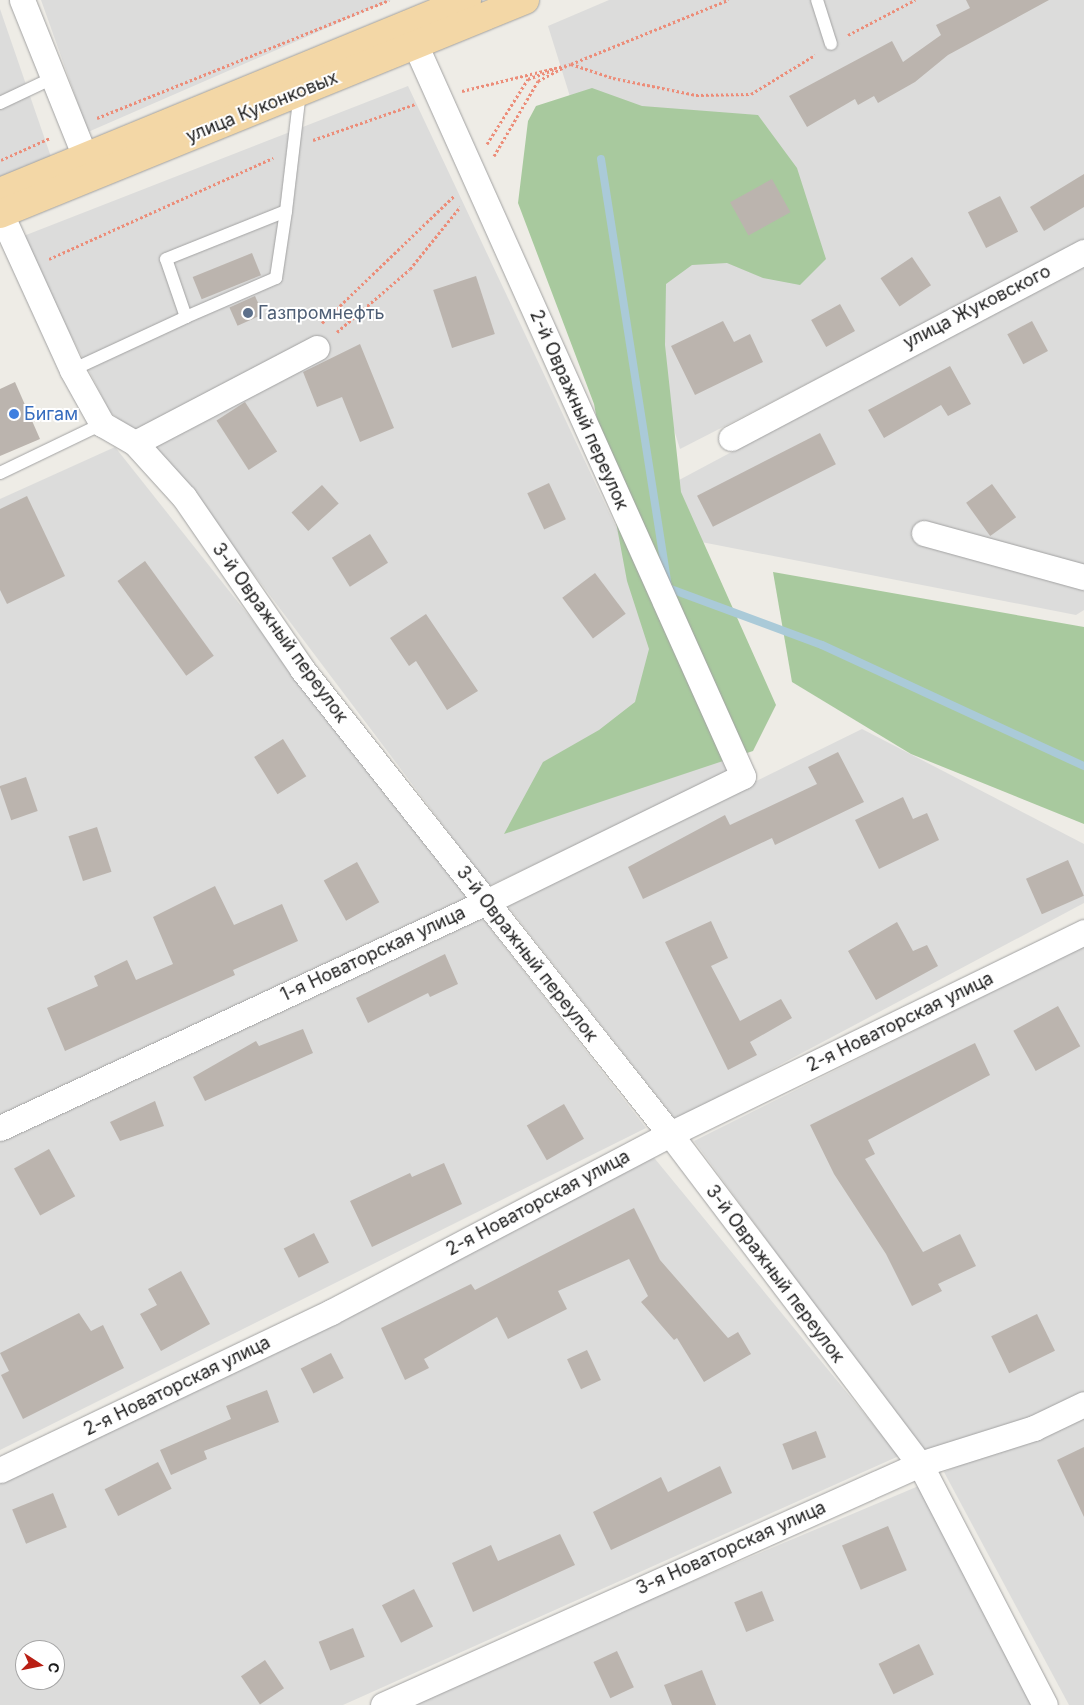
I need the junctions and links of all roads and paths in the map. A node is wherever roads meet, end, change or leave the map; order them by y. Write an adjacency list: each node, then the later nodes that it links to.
1 (22, 0): 11 (street)
2 (389, 0): 14 (path)
3 (467, 0): 16 (main road, улица Куконковых)
4 (525, 0): 8 (main road, улица Куконковых)
5 (728, 0): 10 (path)
6 (817, 0): 9 (lane)
7 (915, 0): 9 (path)
8 (415, 44): 12 (main road, улица Куконковых); 18 (street, 2-й Овражный переулок)
9 (831, 44): 10 (path)
10 (571, 64): 15 (path); 18 (path)
11 (53, 78): 13 (lane); 14 (street)
12 (300, 91): 19 (main road, улица Куконковых); 20 (lane)
13 (0, 103)
14 (73, 128): 16 (street); 17 (path)
15 (482, 153)
16 (85, 157): 19 (main road, улица Куконковых)
17 (0, 160)
18 (467, 189): 23 (path); 23 (path); 31 (street, 2-й Овражный переулок)
19 (0, 207): 24 (street)
20 (286, 211): 22 (lane); 22 (lane)
21 (1084, 252): 26 (street, улица Жуковского)
22 (186, 317): 24 (lane)
23 (314, 339): 27 (street)
24 (72, 370): 25 (street)
25 (102, 424): 27 (street, 3-й Овражный переулок); 28 (lane)
26 (730, 438)
27 (134, 443): 32 (street, 3-й Овражный переулок)
28 (0, 473)
29 (924, 533): 30 (street)
30 (1084, 577)
31 (743, 776): 32 (street, 1-я Новаторская улица)
32 (486, 902): 34 (street, 1-я Новаторская улица); 35 (street, 3-й Овражный переулок)
33 (1080, 934): 35 (street, 2-я Новаторская улица)
34 (0, 1128)
35 (670, 1134): 37 (street, 3-й Овражный переулок); 38 (street, 2-я Новаторская улица)
36 (1084, 1404): 37 (street, 3-я Новаторская улица)
37 (920, 1464): 39 (street, 3-я Новаторская улица); 40 (street, 3-й Овражный переулок)
38 (0, 1470)
39 (383, 1705)
40 (1045, 1705)

